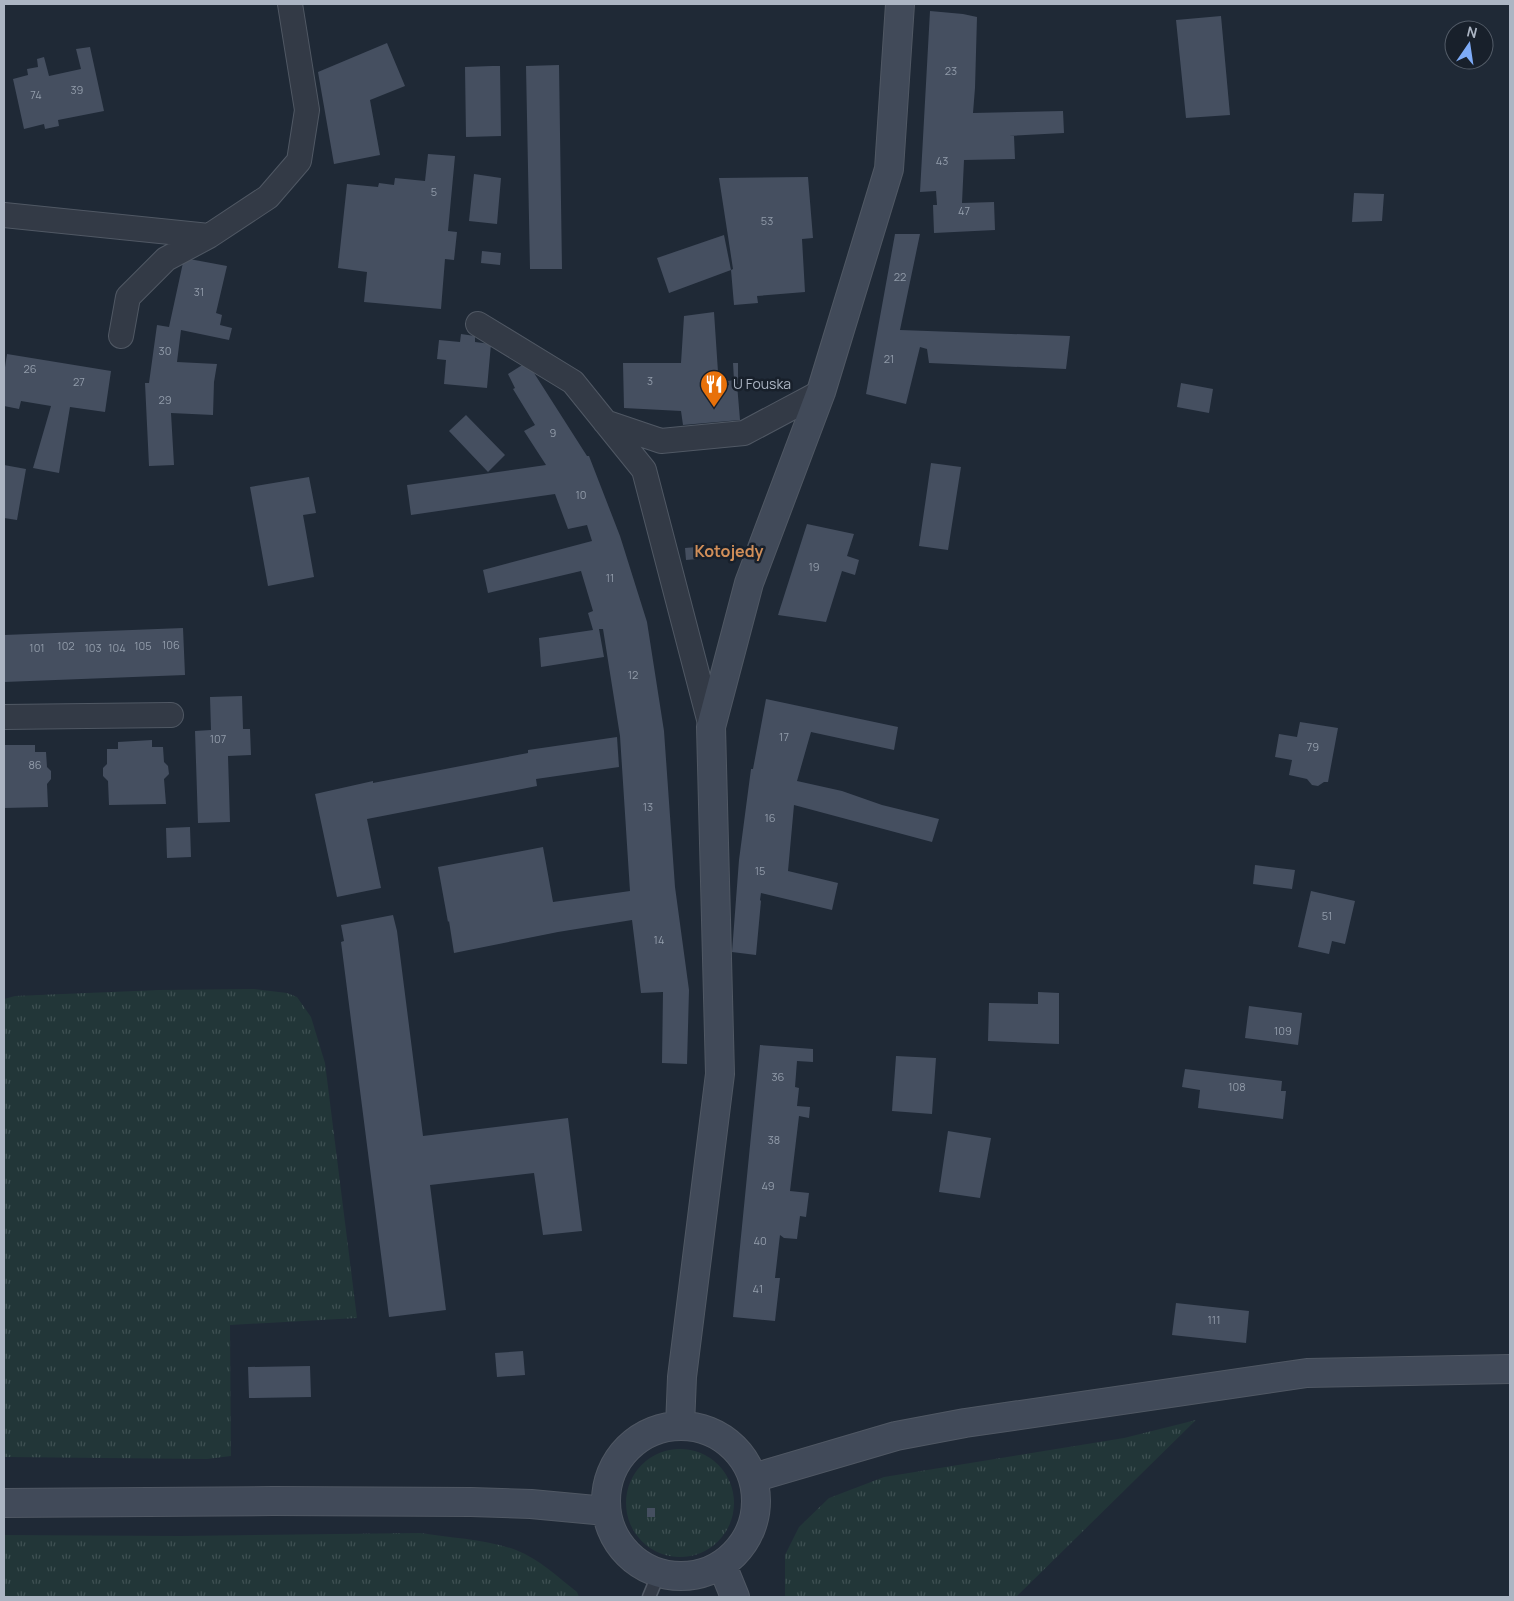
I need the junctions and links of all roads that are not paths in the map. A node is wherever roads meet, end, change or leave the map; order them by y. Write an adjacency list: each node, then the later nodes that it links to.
1 (290, 4): 4 (street)
2 (900, 4): 7 (main road)
3 (4, 215): 4 (street)
4 (209, 236): 6 (street)
5 (478, 324): 8 (street)
6 (121, 336)
7 (821, 392): 8 (street); 11 (main road)
8 (605, 422): 11 (street)
9 (171, 715): 10 (street)
10 (4, 717)
11 (711, 727): 13 (main road)
12 (1510, 1369): 14 (main road)
13 (680, 1426): 14 (main road); 16 (main road)
14 (753, 1478): 17 (main road)
15 (4, 1503): 16 (main road)
16 (606, 1511): 18 (main road)
17 (722, 1565): 18 (main road); 19 (main road)
18 (654, 1585)
19 (735, 1597)

